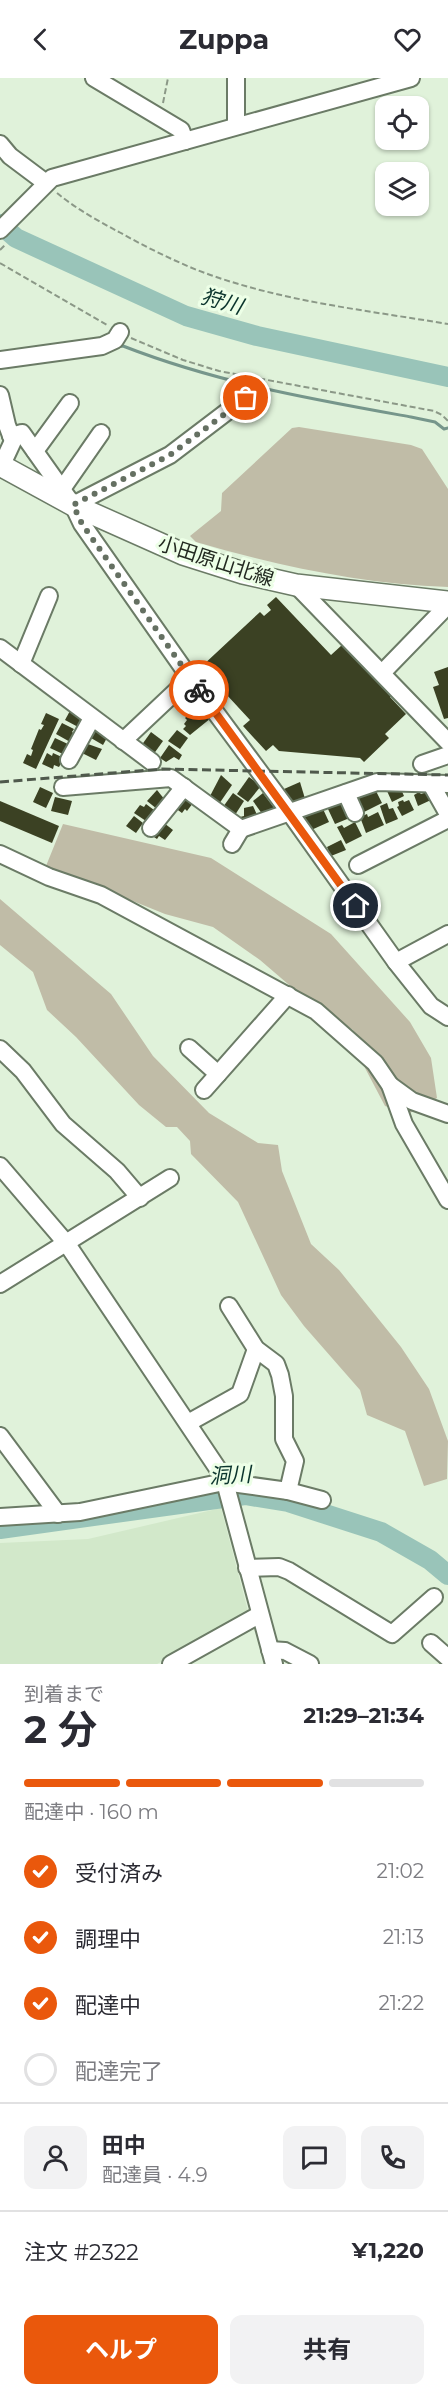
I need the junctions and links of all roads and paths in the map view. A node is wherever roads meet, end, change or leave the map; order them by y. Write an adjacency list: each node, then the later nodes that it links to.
1 (94, 78): 5 (street)
2 (168, 78): 5 (path)
3 (236, 78): 6 (street)
4 (411, 78): 6 (street)
5 (159, 118): 7 (street)
6 (236, 126): 7 (street)
7 (185, 141): 9 (street)
8 (0, 144): 9 (street)
9 (46, 183): 10 (street); 12 (path)
10 (0, 230)
11 (0, 263): 13 (path)
12 (448, 324)
13 (120, 332): 14 (street); 18 (path)
14 (0, 360)
15 (0, 395): 20 (street)
16 (246, 398): 23 (street)
17 (70, 404): 21 (street)
18 (448, 421)
19 (101, 433): 23 (street)
20 (12, 436): 21 (street); 22 (street)
21 (35, 451): 23 (street)
22 (1, 467): 23 (main road, 小田原山北線)
23 (68, 497): 24 (main road, 小田原山北線); 30 (street)
24 (296, 585): 26 (main road, 小田原山北線); 29 (street)
25 (49, 596): 28 (street)
26 (448, 604): 29 (street)
27 (0, 648): 28 (street)
28 (21, 664): 31 (street)
29 (382, 674): 33 (street)
30 (190, 678): 32 (street); 42 (street)
31 (92, 718): 32 (street); 35 (street)
32 (123, 741): 36 (street)
33 (448, 742)
34 (448, 755): 37 (street)
35 (69, 759)
36 (152, 762)
37 (422, 764)
38 (177, 783): 40 (street); 46 (street); 47 (street)
39 (440, 784): 41 (street); 44 (street)
40 (63, 787)
41 (346, 793): 42 (street); 43 (street)
42 (290, 813): 47 (street); 52 (street)
43 (355, 813)
44 (448, 814)
45 (448, 819): 50 (street)
46 (150, 828)
47 (241, 829): 48 (street)
48 (231, 844)
49 (0, 854): 53 (street)
50 (358, 865)
51 (448, 934): 52 (street)
52 (396, 962): 54 (street)
53 (288, 995): 57 (street); 58 (street)
54 (448, 1017)
55 (189, 1048): 57 (street)
56 (0, 1049): 63 (street)
57 (218, 1074): 59 (street)
58 (390, 1085): 60 (street); 64 (street)
59 (204, 1090)
60 (448, 1114)
61 (0, 1166): 65 (street)
62 (170, 1178): 63 (street)
63 (140, 1198): 65 (street)
64 (448, 1200)
65 (68, 1244): 66 (street); 69 (street)
66 (0, 1284)
67 (229, 1306): 68 (street)
68 (256, 1349): 69 (street); 72 (street)
69 (188, 1423): 71 (street)
70 (0, 1436): 74 (street)
71 (225, 1484): 72 (street); 74 (street); 76 (street)
72 (288, 1491): 73 (street)
73 (322, 1500)
74 (57, 1514): 75 (street)
75 (0, 1517)
76 (247, 1568): 77 (street); 78 (street)
77 (435, 1597)
78 (259, 1615): 80 (street); 82 (street)
79 (431, 1643): 81 (street)
80 (272, 1657): 83 (street)
81 (448, 1658)
82 (171, 1664)
83 (310, 1664)

